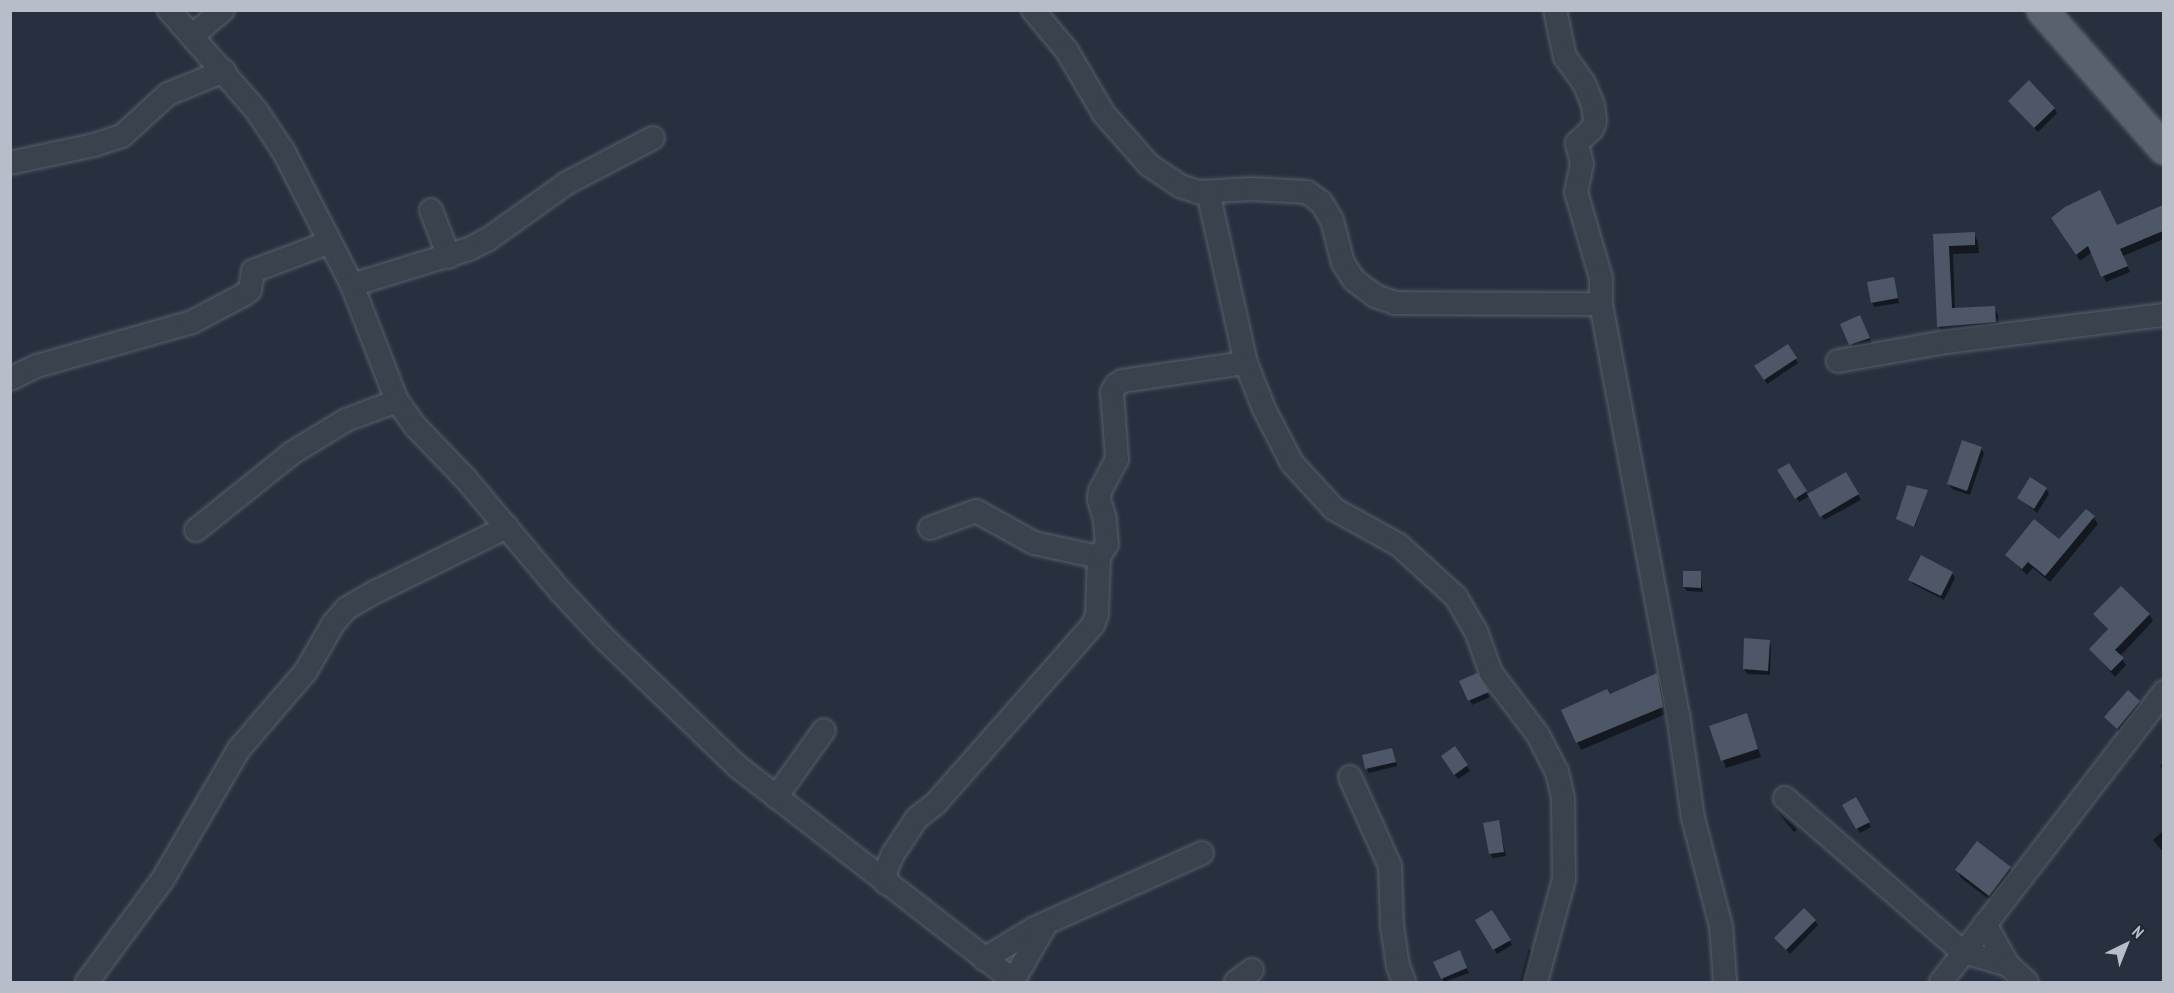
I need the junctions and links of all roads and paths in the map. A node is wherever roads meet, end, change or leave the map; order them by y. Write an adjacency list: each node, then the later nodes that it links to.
1 (169, 10): 6 (street)
2 (223, 10): 6 (street)
3 (1033, 10): 11 (street)
4 (1555, 10): 16 (street)
5 (2042, 10): 9 (main road)
6 (192, 36): 7 (street)
7 (224, 71): 10 (street); 13 (street)
8 (653, 138): 14 (street)
9 (2163, 149)
10 (10, 163)
11 (1208, 192): 16 (street); 19 (street)
12 (431, 210): 14 (street)
13 (330, 242): 15 (street); 20 (street)
14 (449, 257): 15 (street)
15 (352, 285): 21 (street)
16 (1601, 304): 42 (street)
17 (2163, 315): 18 (street)
18 (1838, 360)
19 (1246, 363): 25 (street); 41 (street)
20 (10, 379)
21 (397, 401): 22 (street); 24 (street)
22 (507, 526): 29 (street); 38 (street)
23 (930, 528): 25 (street)
24 (196, 530)
25 (1099, 557): 32 (street)
26 (2163, 692): 34 (street)
27 (824, 730): 29 (street)
28 (1350, 777): 40 (street)
29 (776, 797): 32 (street)
30 (1785, 798): 35 (street)
31 (1202, 853): 33 (street)
32 (886, 883): 36 (street)
33 (1046, 924): 36 (street); 39 (street)
34 (1984, 924): 35 (street); 37 (street)
35 (1963, 952): 37 (street); 43 (street)
36 (984, 959): 39 (street)
37 (2008, 965): 44 (street)
38 (87, 982)
39 (1014, 982)
40 (1404, 982)
41 (1536, 982)
42 (1725, 982)
43 (1941, 982)
44 (2027, 982)

